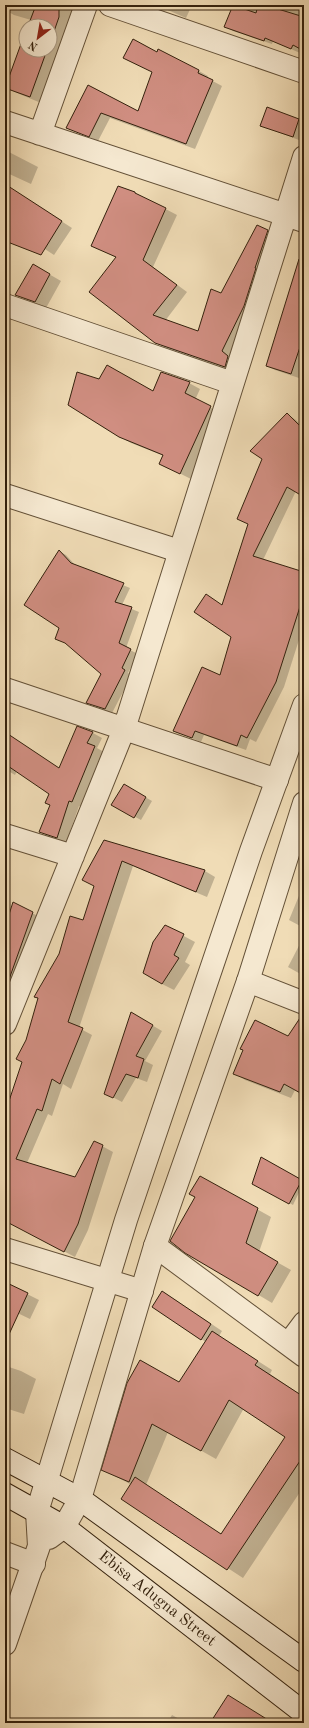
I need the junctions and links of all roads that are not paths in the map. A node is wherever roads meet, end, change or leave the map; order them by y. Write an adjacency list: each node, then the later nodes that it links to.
1 (86, 5): 5 (street)
2 (110, 5): 3 (street)
3 (304, 72)
4 (5, 122): 5 (street)
5 (40, 134): 7 (street)
6 (304, 158): 7 (street)
7 (294, 218): 9 (street)
8 (5, 305): 9 (street)
9 (232, 383): 11 (street)
10 (5, 495): 11 (street)
11 (179, 551): 14 (street)
12 (5, 689): 14 (street)
13 (304, 705): 15 (street)
14 (124, 729): 15 (street); 18 (street)
15 (277, 780): 25 (street)
16 (304, 803): 19 (street)
17 (5, 835): 18 (street)
18 (73, 856): 20 (street)
19 (248, 981): 21 (street); 23 (street)
20 (12, 990): 22 (street)
21 (304, 1003)
22 (5, 1024)
23 (155, 1246): 26 (street); 28 (street)
24 (5, 1249): 25 (street)
25 (108, 1281): 26 (street); 30 (street)
26 (142, 1291): 32 (street)
27 (304, 1323): 28 (street)
28 (296, 1349)
29 (5, 1459): 30 (street, Ebisa Adugna Street)
30 (47, 1480): 32 (street, Ebisa Adugna Street); 33 (street)
31 (5, 1494): 33 (street, Ebisa Adugna Street)
32 (80, 1499): 34 (street); 38 (street, Ebisa Adugna Street)
33 (37, 1512): 34 (street, Ebisa Adugna Street); 36 (street)
34 (64, 1527): 36 (street); 39 (street, Ebisa Adugna Street)
35 (5, 1553): 36 (street)
36 (36, 1555): 37 (street)
37 (5, 1644)
38 (304, 1661)
39 (304, 1714)

